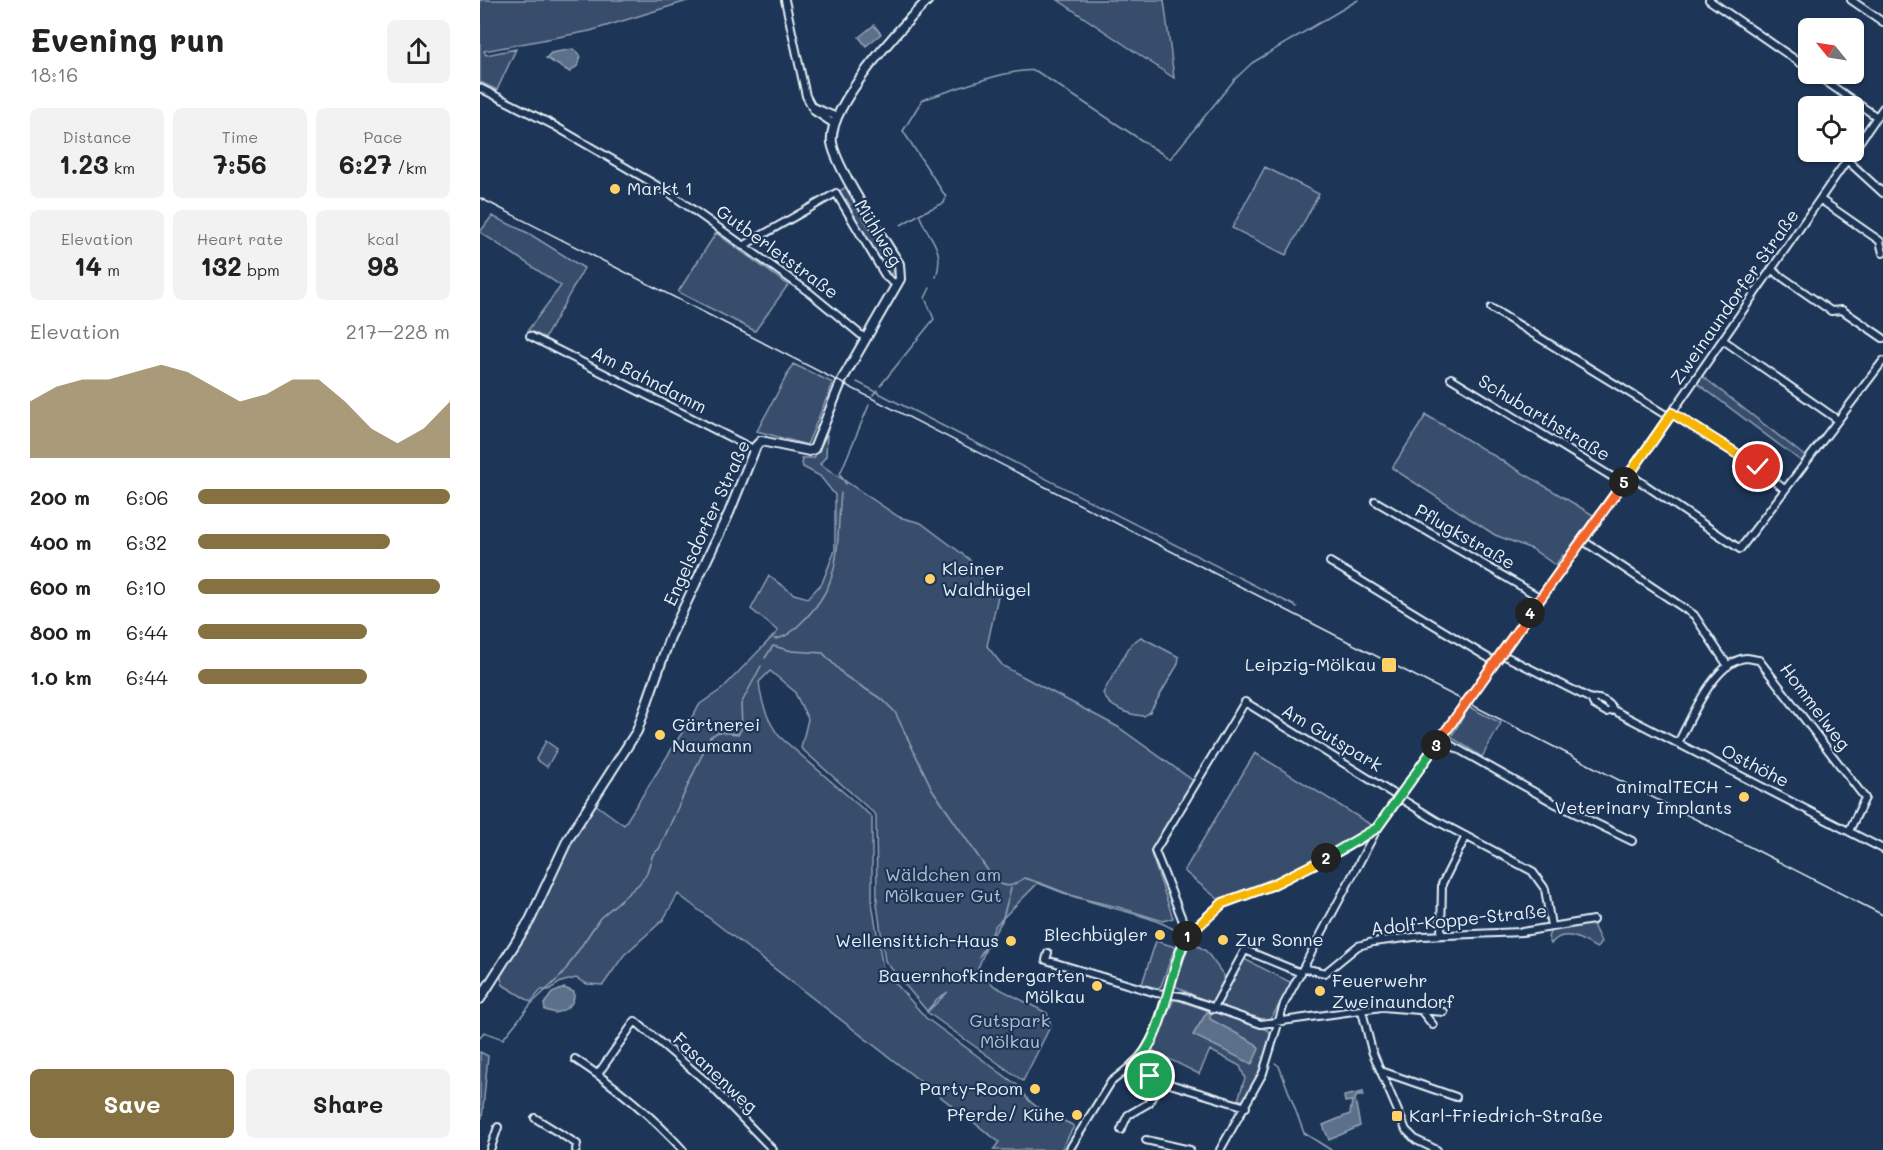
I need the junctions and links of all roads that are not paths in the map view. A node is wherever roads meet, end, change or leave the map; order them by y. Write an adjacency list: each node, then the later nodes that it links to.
1 (784, 0): 11 (street)
2 (928, 0): 11 (main road)
3 (1709, 0): 6 (street)
4 (1851, 0): 5 (street)
5 (1883, 22)
6 (1798, 61)
7 (1829, 84): 10 (street)
8 (480, 88): 17 (street, Gutberletstraße)
9 (1883, 108): 10 (street, Zweinaundorfer Straße)
10 (1877, 117): 12 (street, Zweinaundorfer Straße)
11 (835, 121): 20 (main road)
12 (1864, 137)
13 (1847, 162): 16 (street, Zweinaundorfer Straße)
14 (1849, 162): 15 (street)
15 (1883, 193)
16 (1821, 200): 18 (street); 19 (street, Zweinaundorfer Straße)
17 (743, 246): 20 (street, Mühlweg); 24 (street, Gutberletstraße)
18 (1883, 253)
19 (1772, 270): 23 (street); 25 (street, Zweinaundorfer Straße)
20 (897, 285): 24 (main road, Engelsdorfer Straße)
21 (1491, 308): 28 (street)
22 (530, 336): 30 (street, Am Bahndamm)
23 (1883, 338)
24 (866, 339): 30 (main road, Engelsdorfer Straße)
25 (1723, 340): 28 (street, Zweinaundorfer Straße); 29 (street)
26 (1883, 361): 29 (street)
27 (1450, 378): 32 (street, Schubarthstraße)
28 (1670, 415): 31 (street, Zweinaundorfer Straße); 33 (street)
29 (1838, 420): 33 (street)
30 (755, 450): 56 (main road, Engelsdorfer Straße)
31 (1629, 474): 32 (street, Zweinaundorfer Straße); 33 (street)
32 (1622, 483): 35 (street, Zweinaundorfer Straße)
33 (1784, 489)
34 (1375, 501): 37 (street, Pflugkstraße)
35 (1582, 540): 37 (street, Zweinaundorfer Straße); 40 (street)
36 (1330, 562): 39 (street)
37 (1540, 598): 38 (street, Zweinaundorfer Straße)
38 (1501, 654): 39 (street, Zweinaundorfer Straße); 42 (street, Osthöhe)
39 (1495, 662): 41 (street, Zweinaundorfer Straße)
40 (1728, 666): 42 (street); 45 (street, Hommelweg)
41 (1440, 739): 43 (street, Zweinaundorfer Straße); 47 (street)
42 (1678, 743): 45 (street, Osthöhe)
43 (1400, 796): 44 (street, Zweinaundorfer Straße); 46 (street, Am Gutspark); 51 (street, Am Gutspark)
44 (1377, 828): 51 (street, Zweinaundorfer Straße); 54 (street)
45 (1849, 831): 48 (street, Osthöhe)
46 (1466, 836): 50 (street, Am Gutspark); 52 (street)
47 (1632, 841)
48 (1883, 849)
49 (1593, 920): 50 (street, Adolf-Koppe-Straße)
50 (1551, 926): 52 (street, Adolf-Koppe-Straße)
51 (1188, 934): 55 (street, Zweinaundorfer Straße)
52 (1441, 935): 54 (street, Adolf-Koppe-Straße)
53 (1048, 954): 55 (street)
54 (1302, 970): 57 (street); 61 (street)
55 (1167, 994): 57 (street); 64 (street, Zweinaundorfer Straße)
56 (480, 999)
57 (1213, 1009): 61 (street)
58 (1420, 1009): 59 (street); 60 (street); 62 (street)
59 (1362, 1011): 61 (street); 65 (street)
60 (1444, 1012)
61 (1278, 1022): 69 (street)
62 (1433, 1025)
63 (575, 1059): 66 (street)
64 (1133, 1065): 67 (street); 78 (street, Zweinaundorfer Straße)
65 (1380, 1071): 68 (street); 81 (street)
66 (598, 1074): 76 (street); 77 (street, Fasanenweg)
67 (1160, 1081): 69 (street); 72 (street)
68 (1456, 1097)
69 (1246, 1107): 80 (street)
70 (536, 1118): 75 (street)
71 (498, 1127): 74 (street)
72 (1121, 1130)
73 (1146, 1140): 79 (street)
74 (490, 1150)
75 (576, 1150)
76 (682, 1150)
77 (773, 1150)
78 (1069, 1150)
79 (1190, 1150)
80 (1221, 1150)
81 (1437, 1150)

